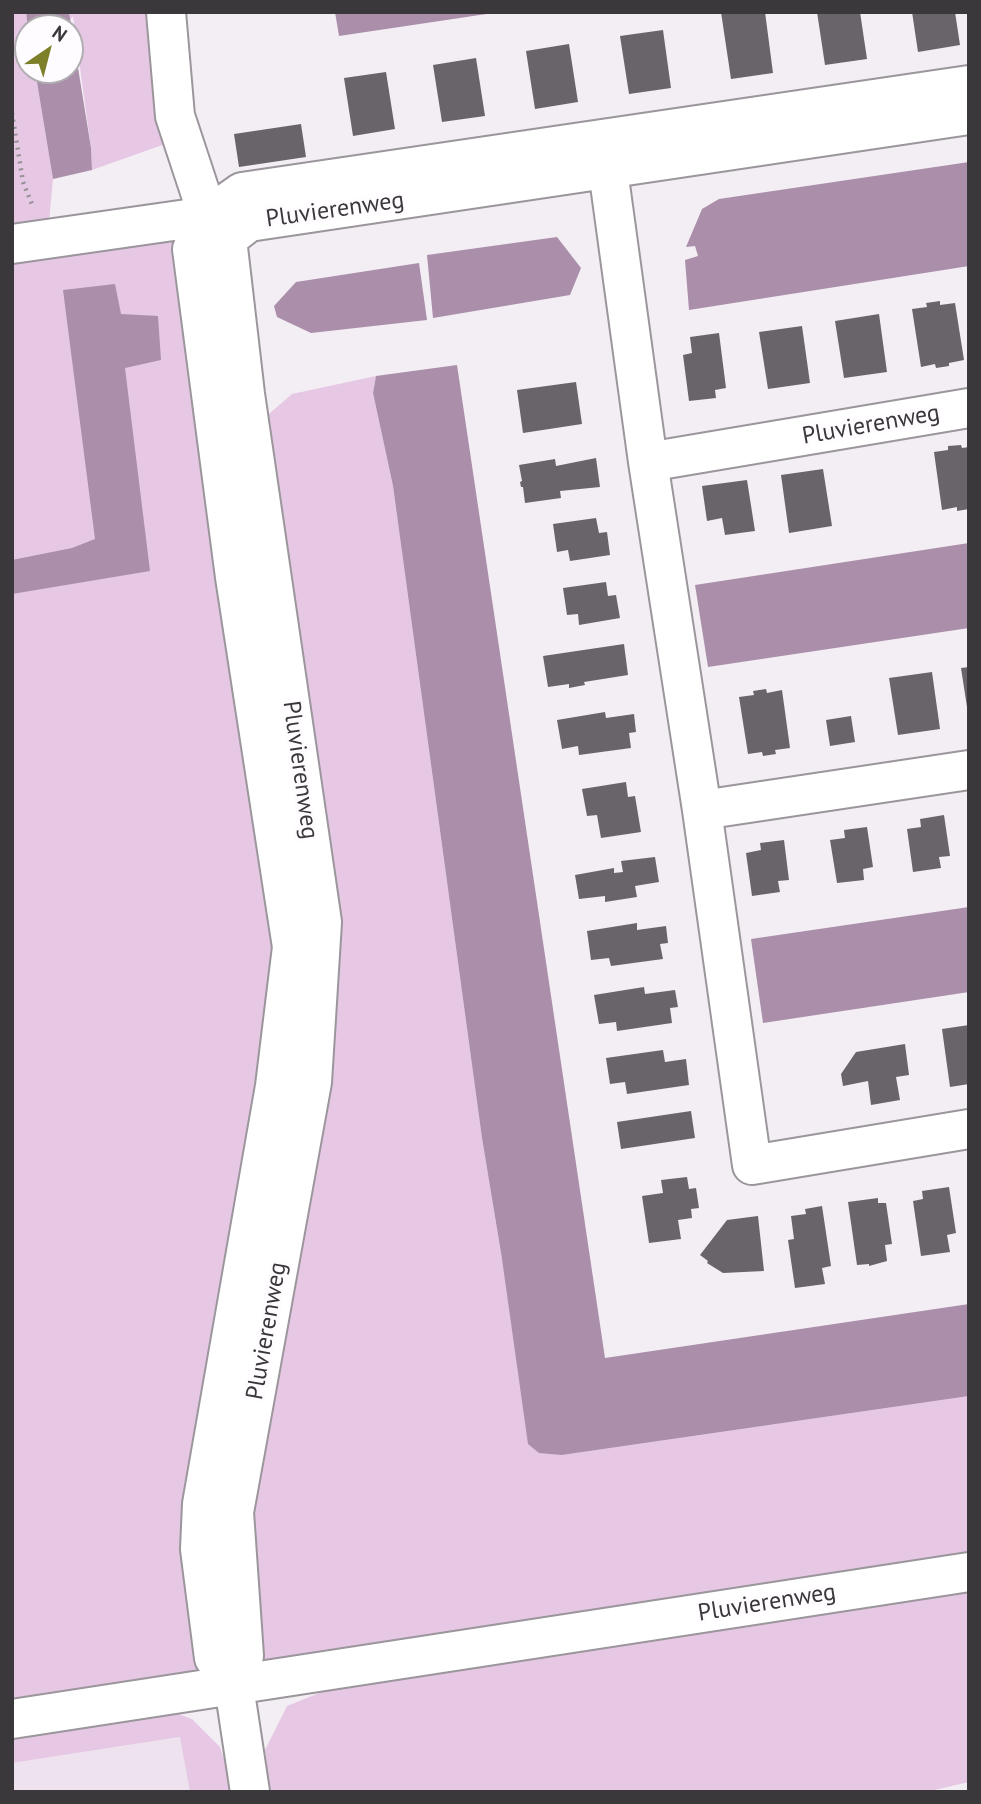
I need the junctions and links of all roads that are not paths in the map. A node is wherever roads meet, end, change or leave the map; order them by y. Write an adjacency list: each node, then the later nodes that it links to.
1 (166, 12): 5 (street)
2 (969, 85): 4 (street, Pluvierenweg)
3 (969, 115): 4 (street, Pluvierenweg)
4 (609, 154): 5 (street, Pluvierenweg); 8 (street)
5 (218, 227): 6 (street); 13 (street, Pluvierenweg)
6 (30, 241)
7 (969, 408): 8 (street, Pluvierenweg)
8 (648, 462): 10 (street)
9 (969, 770): 10 (street)
10 (702, 810): 11 (street)
11 (969, 1129)
12 (969, 1572): 13 (street, Pluvierenweg)
13 (234, 1686): 14 (street); 15 (street, Pluvierenweg)
14 (12, 1719)
15 (250, 1792)

